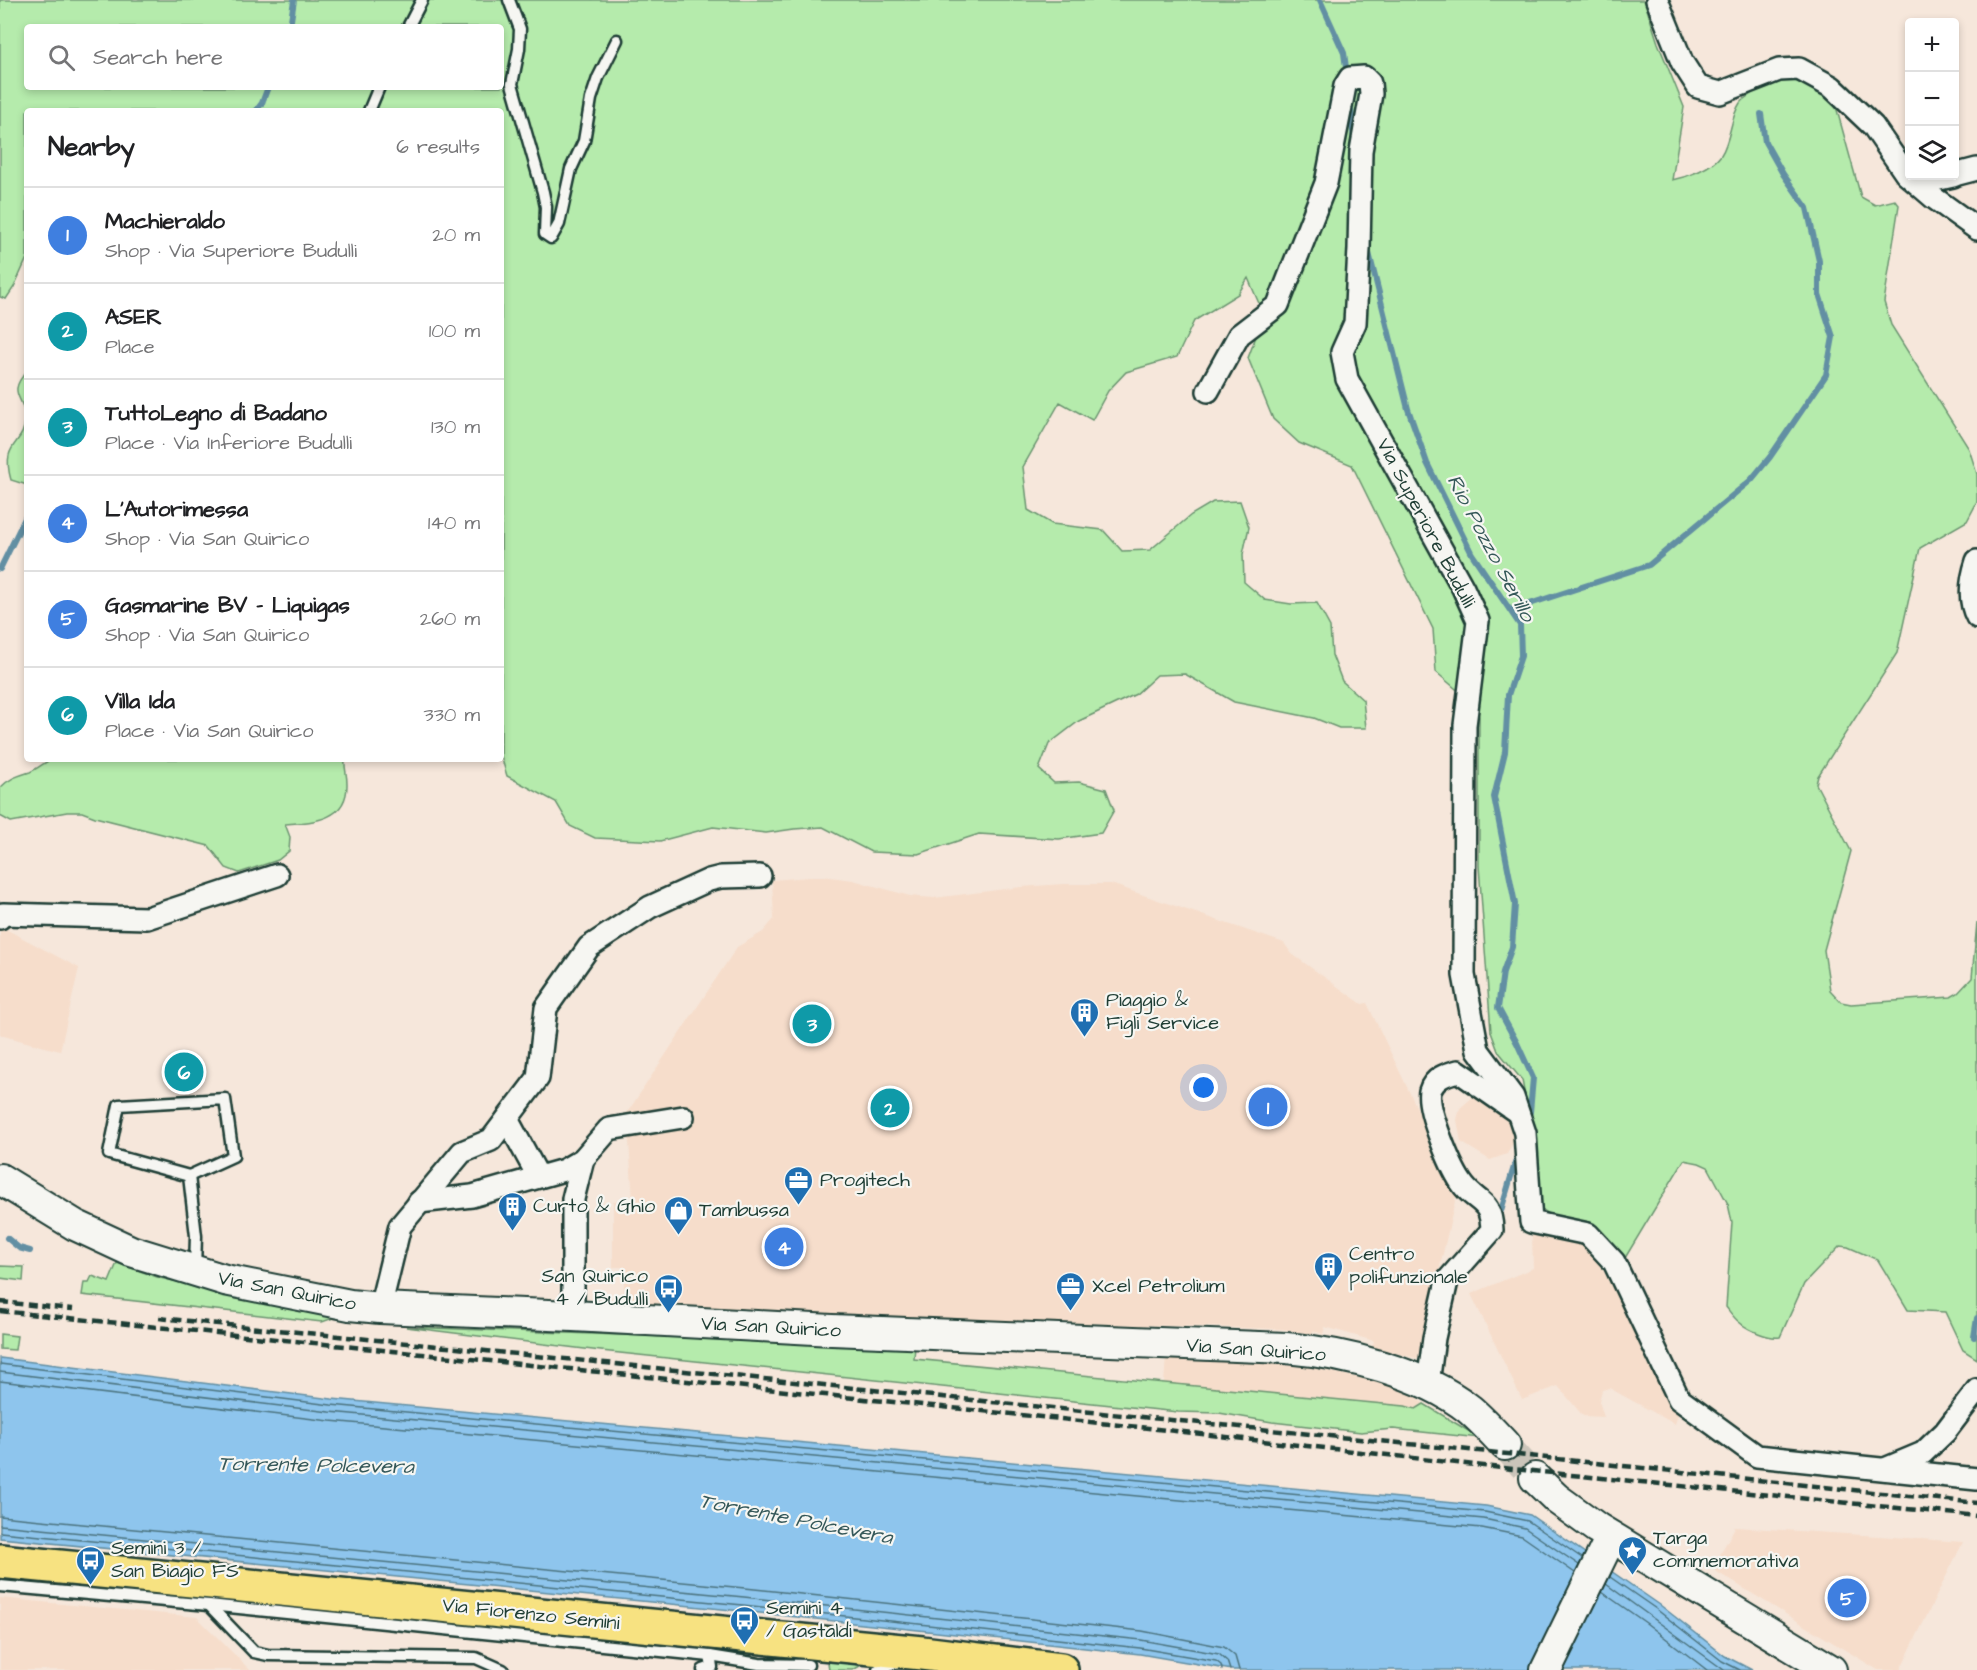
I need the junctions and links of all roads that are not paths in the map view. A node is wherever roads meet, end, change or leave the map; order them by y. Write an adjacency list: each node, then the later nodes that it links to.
1 (422, 0): 4 (lane)
2 (509, 0): 5 (lane)
3 (1657, 0): 9 (street)
4 (410, 24)
5 (617, 40)
6 (378, 90): 7 (lane)
7 (370, 108)
8 (1977, 169): 10 (street)
9 (1905, 170)
10 (1959, 174)
11 (1914, 180): 12 (street)
12 (1977, 229)
13 (1208, 392): 19 (street, Via Superiore Budulli)
14 (1977, 561): 15 (street)
15 (1977, 617)
16 (277, 875): 18 (street)
17 (760, 876): 21 (street)
18 (0, 918)
19 (1517, 1112): 30 (street); 33 (street)
20 (683, 1117): 22 (street)
21 (507, 1119): 24 (street); 26 (street)
22 (583, 1159): 24 (street); 29 (street)
23 (189, 1176): 23 (lane); 27 (lane)
24 (538, 1176): 26 (street)
25 (0, 1179): 27 (main road, Via San Quirico)
26 (419, 1202): 28 (street)
27 (195, 1272): 28 (main road, Via San Quirico)
28 (380, 1308): 29 (main road, Via San Quirico)
29 (573, 1316): 30 (main road, Via San Quirico)
30 (1428, 1384): 32 (main road, Via San Quirico)
31 (1977, 1390): 33 (street)
32 (1505, 1445)
33 (1882, 1470): 35 (street)
34 (1535, 1478): 36 (main road)
35 (1977, 1479)
36 (1605, 1549): 47 (main road); 48 (main road)
37 (0, 1561): 42 (main road, Via Fiorenzo Semini)
38 (0, 1586): 39 (lane)
39 (208, 1605): 41 (lane); 43 (lane)
40 (922, 1653): 42 (main road, Via Fiorenzo Semini); 45 (lane); 46 (main road, Via Fiorenzo Semini)
41 (710, 1656): 42 (lane); 44 (lane)
42 (803, 1659)
43 (503, 1670)
44 (703, 1670)
45 (878, 1670)
46 (1061, 1670)
47 (1546, 1670)
48 (1831, 1670)

